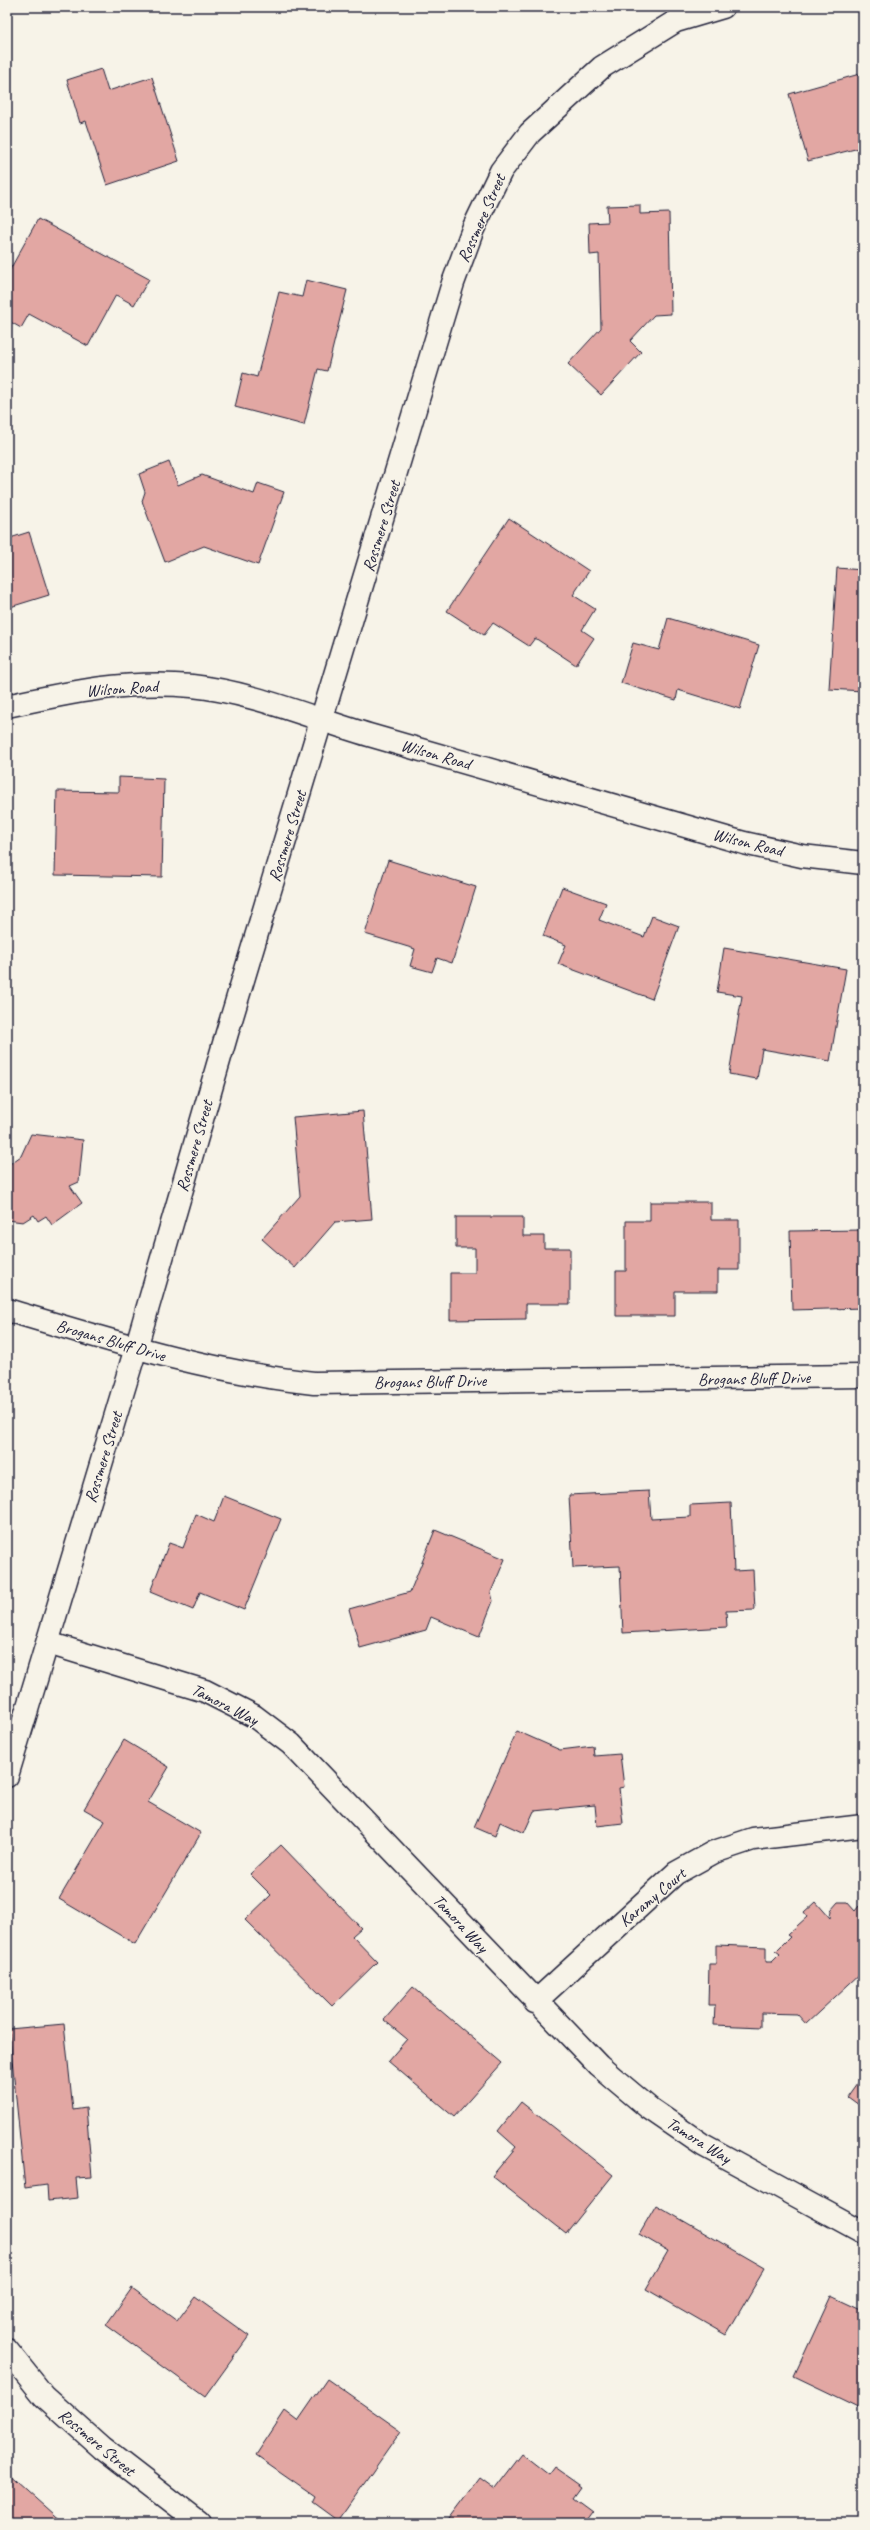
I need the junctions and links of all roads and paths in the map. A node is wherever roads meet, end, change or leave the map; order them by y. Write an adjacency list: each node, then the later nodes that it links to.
1 (723, 7): 2 (street, Rossmere Street)
2 (673, 14): 4 (street, Rossmere Street)
3 (7, 706): 4 (street, Wilson Road)
4 (322, 722): 5 (street, Wilson Road); 7 (street, Rossmere Street)
5 (863, 863)
6 (7, 1310): 7 (street, Brogans Bluff Drive)
7 (136, 1348): 8 (street, Brogans Bluff Drive); 9 (street, Rossmere Street)
8 (863, 1376)
9 (48, 1643): 10 (street, Rossmere Street); 12 (street, Tamora Way)
10 (7, 1776)
11 (863, 1826): 12 (street, Karamy Court)
12 (536, 2002): 13 (street, Tamora Way)
13 (863, 2232)
14 (7, 2350): 15 (street, Rossmere Street)
15 (199, 2523)

